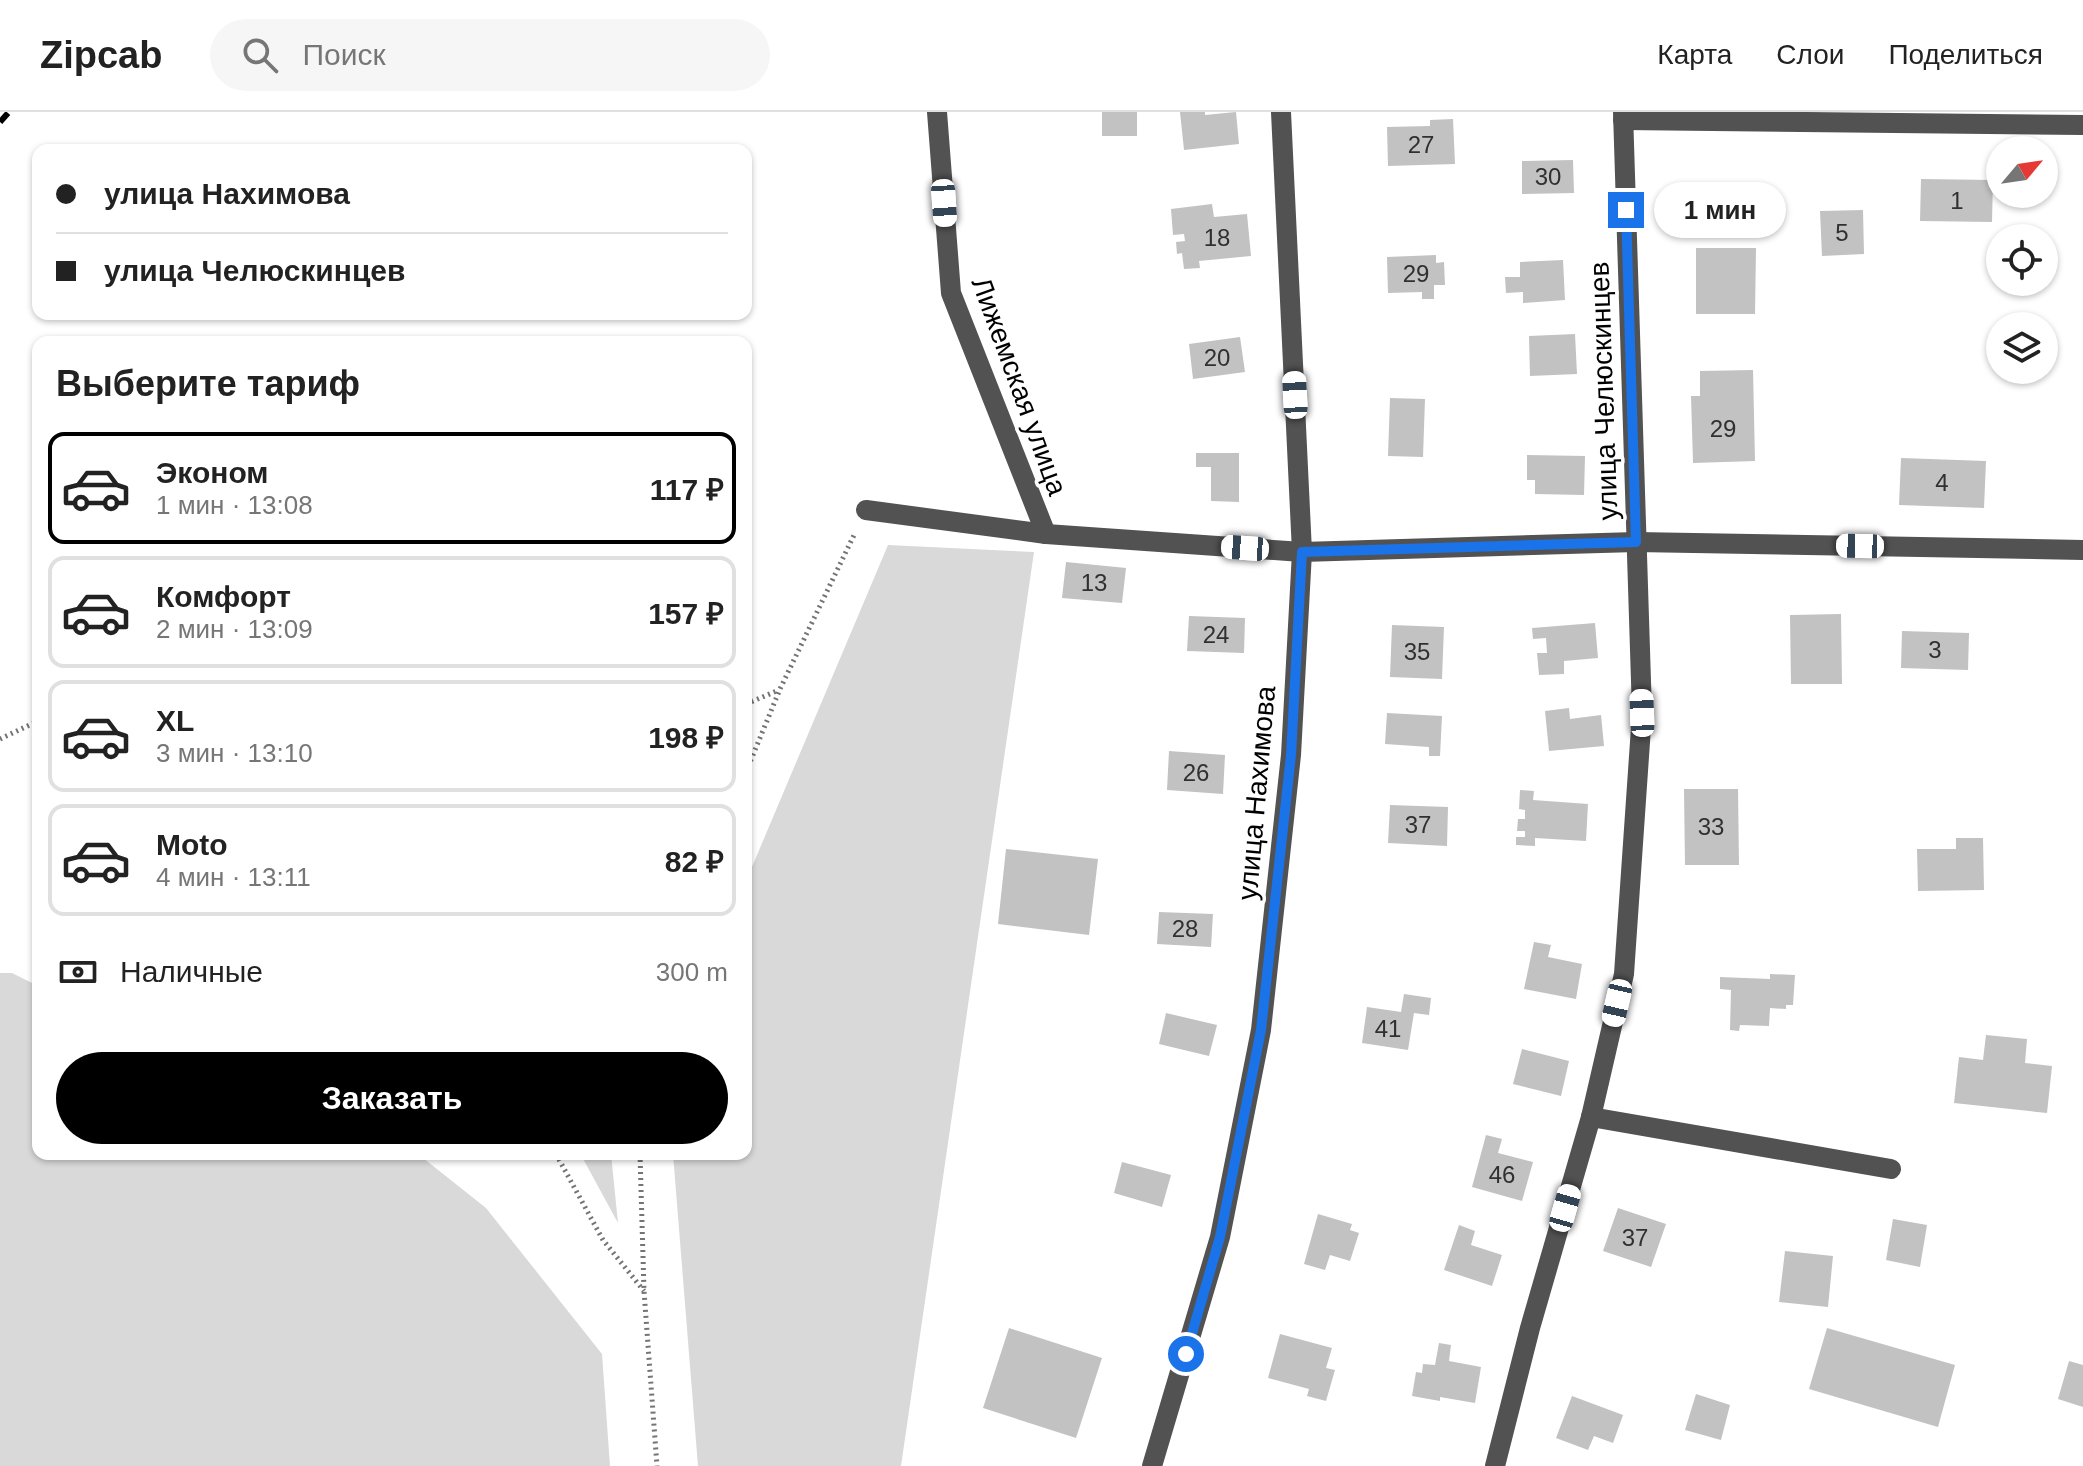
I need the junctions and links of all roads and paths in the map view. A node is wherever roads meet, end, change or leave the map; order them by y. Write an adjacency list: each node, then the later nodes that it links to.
1 (937, 112): 6 (street, Лижемская улица)
2 (1281, 112): 9 (street, улица Нахимова)
3 (1623, 116): 4 (street); 7 (street, улица Челюскинцев)
4 (2083, 125)
5 (866, 510): 6 (street); 10 (path)
6 (1046, 534): 9 (street)
7 (1636, 542): 8 (street); 9 (street); 15 (street, улица Челюскинцев)
8 (2083, 550)
9 (1302, 552): 21 (street, улица Нахимова)
10 (780, 689): 11 (path); 14 (path)
11 (752, 701)
12 (32, 724): 13 (path)
13 (0, 739)
14 (752, 757)
15 (1591, 1117): 18 (street); 22 (street, улица Челюскинцев)
16 (559, 1160): 19 (path)
17 (640, 1160): 19 (path)
18 (1891, 1169)
19 (644, 1291): 20 (path)
20 (657, 1466)
21 (1152, 1466)
22 (1495, 1466)

